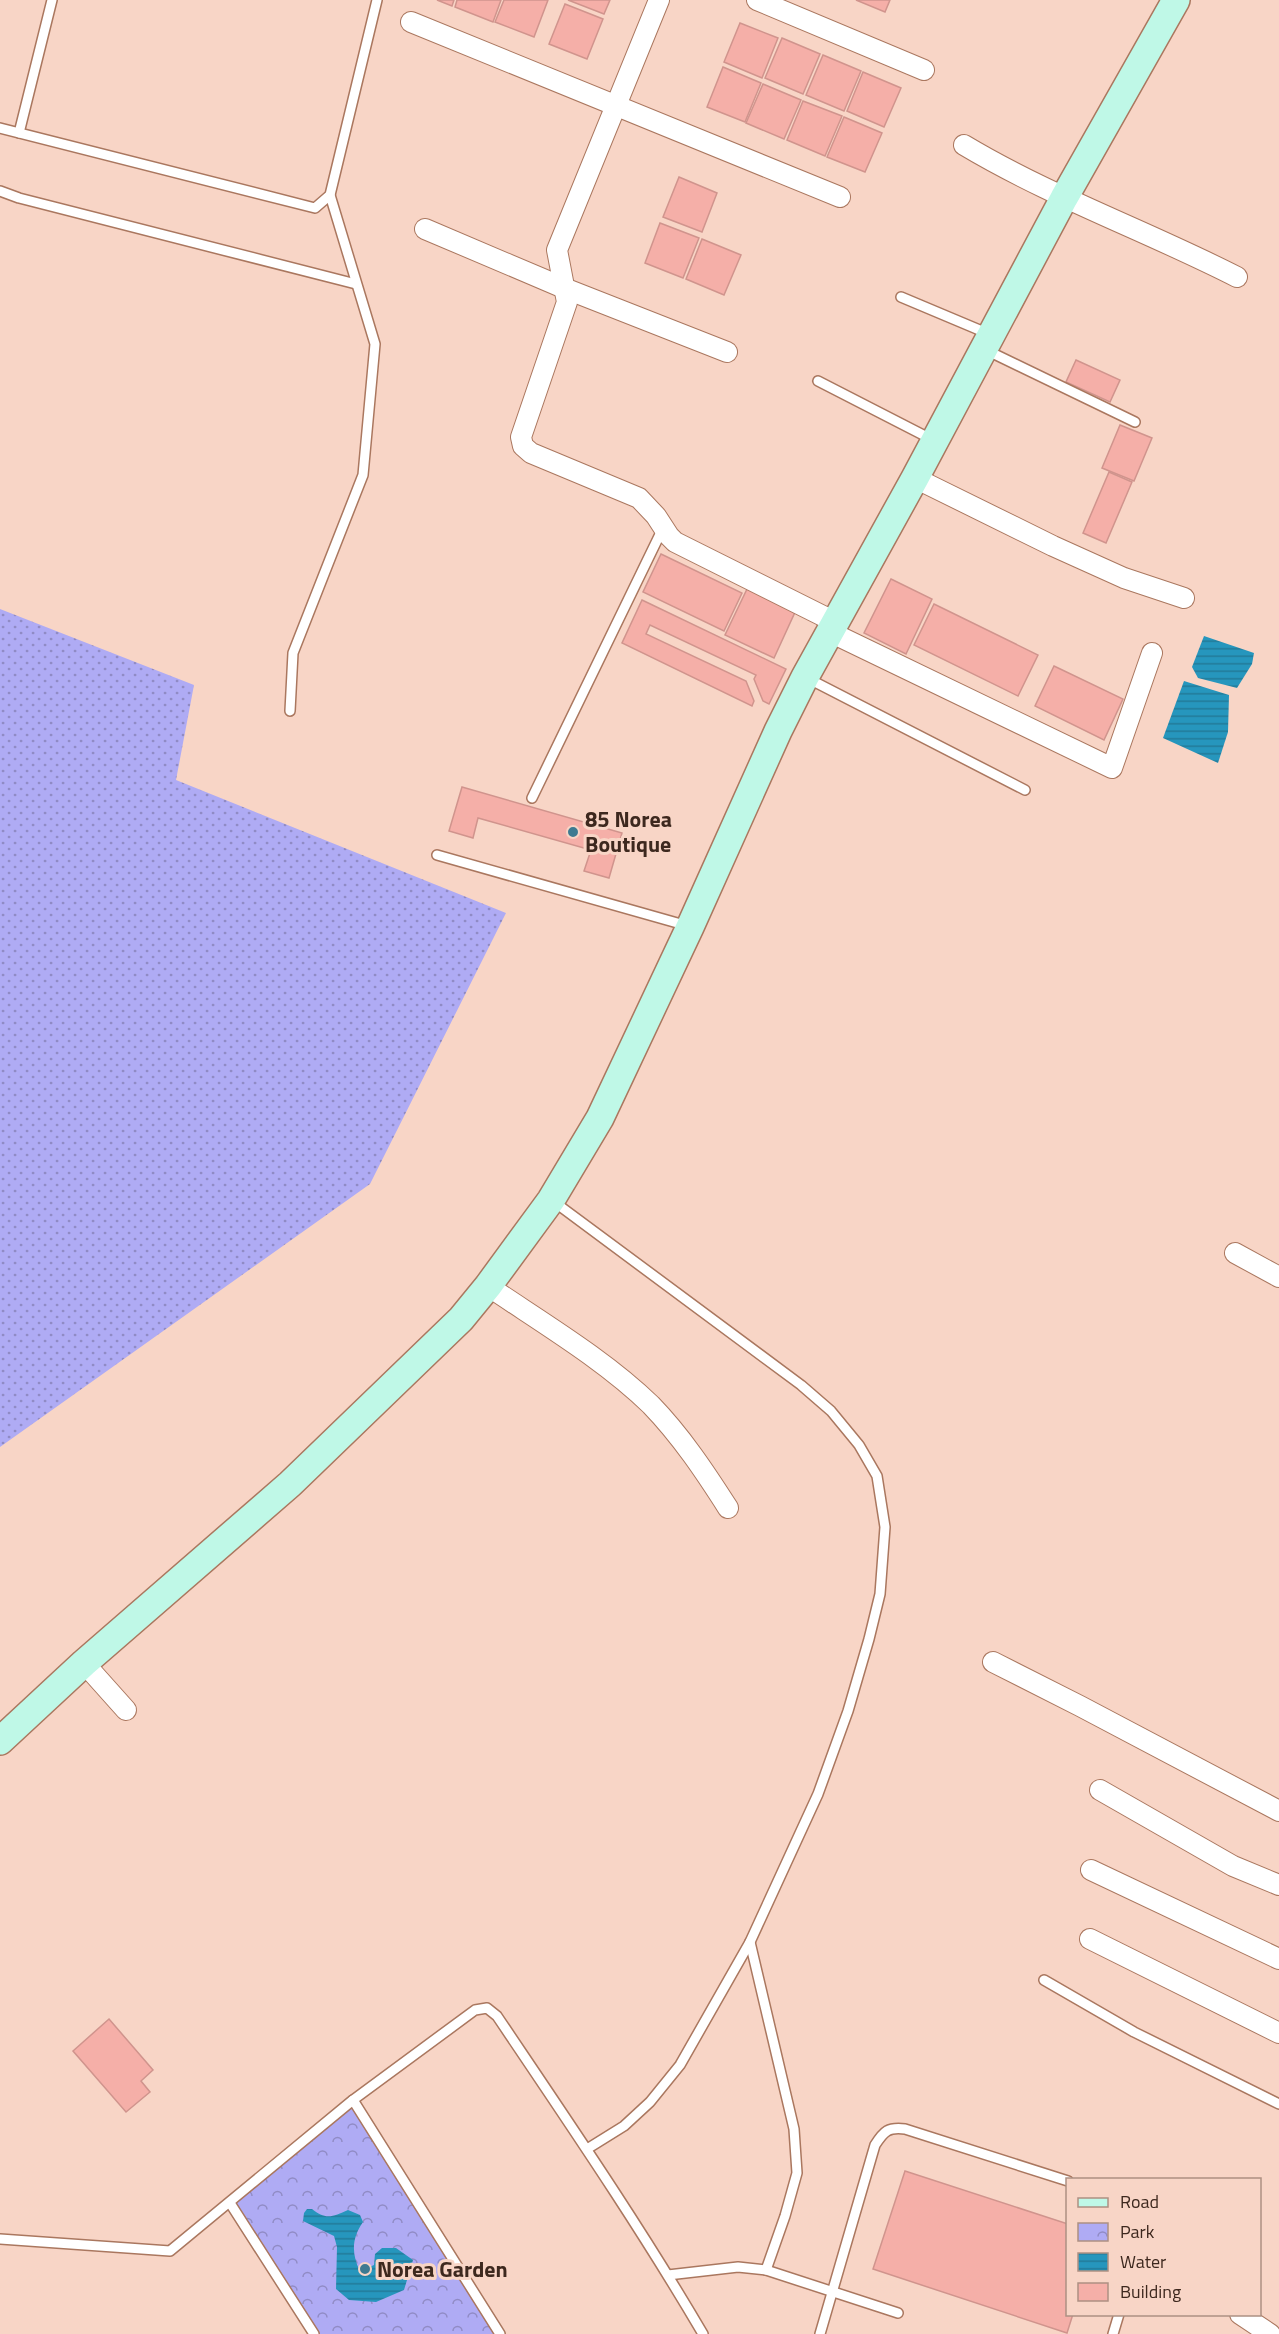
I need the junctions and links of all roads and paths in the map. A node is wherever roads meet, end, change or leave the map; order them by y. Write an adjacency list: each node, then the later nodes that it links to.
1 (52, 0): 10 (lane)
2 (377, 0): 13 (lane)
3 (659, 0): 8 (street)
4 (758, 0): 7 (street)
5 (1176, 0): 15 (street)
6 (411, 22): 8 (street)
7 (924, 70)
8 (617, 106): 14 (street); 19 (street)
9 (0, 128): 10 (lane)
10 (19, 133): 13 (lane)
11 (964, 145): 15 (street)
12 (0, 191): 18 (lane)
13 (330, 195): 18 (lane)
14 (840, 197)
15 (1064, 198): 17 (street); 21 (street)
16 (425, 229): 19 (street)
17 (1238, 277)
18 (356, 284): 32 (lane)
19 (564, 288): 22 (street); 27 (street)
20 (901, 297): 21 (lane)
21 (988, 342): 24 (lane); 25 (street)
22 (727, 352)
23 (818, 381): 25 (lane)
24 (1135, 422)
25 (935, 442): 26 (street)
26 (915, 478): 28 (street); 29 (street)
27 (663, 527): 29 (street); 34 (lane)
28 (1184, 598)
29 (832, 627): 30 (street); 31 (street)
30 (1152, 653)
31 (805, 677): 33 (lane); 36 (street)
32 (290, 711)
33 (1025, 790)
34 (532, 798)
35 (437, 855): 36 (lane)
36 (690, 927): 37 (street)
37 (551, 1200): 40 (street); 51 (lane)
38 (1235, 1253): 39 (street)
39 (1279, 1277)
40 (488, 1286): 41 (street); 43 (street)
41 (729, 1508)
42 (993, 1662): 47 (street)
43 (84, 1663): 44 (street); 45 (street)
44 (126, 1710)
45 (0, 1741)
46 (1100, 1790): 49 (street)
47 (1279, 1811)
48 (1091, 1870): 52 (street)
49 (1279, 1885)
50 (1090, 1939): 54 (street)
51 (750, 1942): 57 (lane); 61 (lane)
52 (1279, 1959)
53 (1044, 1980): 56 (lane)
54 (1279, 2033)
55 (353, 2100): 57 (lane); 59 (lane); 68 (lane)
56 (1279, 2104)
57 (587, 2149): 62 (lane)
58 (1066, 2180): 63 (lane)
59 (230, 2203): 60 (lane); 67 (lane)
60 (0, 2239)
61 (766, 2270): 62 (lane); 63 (lane)
62 (668, 2275): 69 (lane)
63 (833, 2291): 64 (lane); 70 (lane)
64 (898, 2313)
65 (1118, 2316): 71 (lane)
66 (1243, 2316): 72 (street)
67 (314, 2334)
68 (500, 2334)
69 (703, 2334)
70 (820, 2334)
71 (1113, 2334)
72 (1270, 2334)

